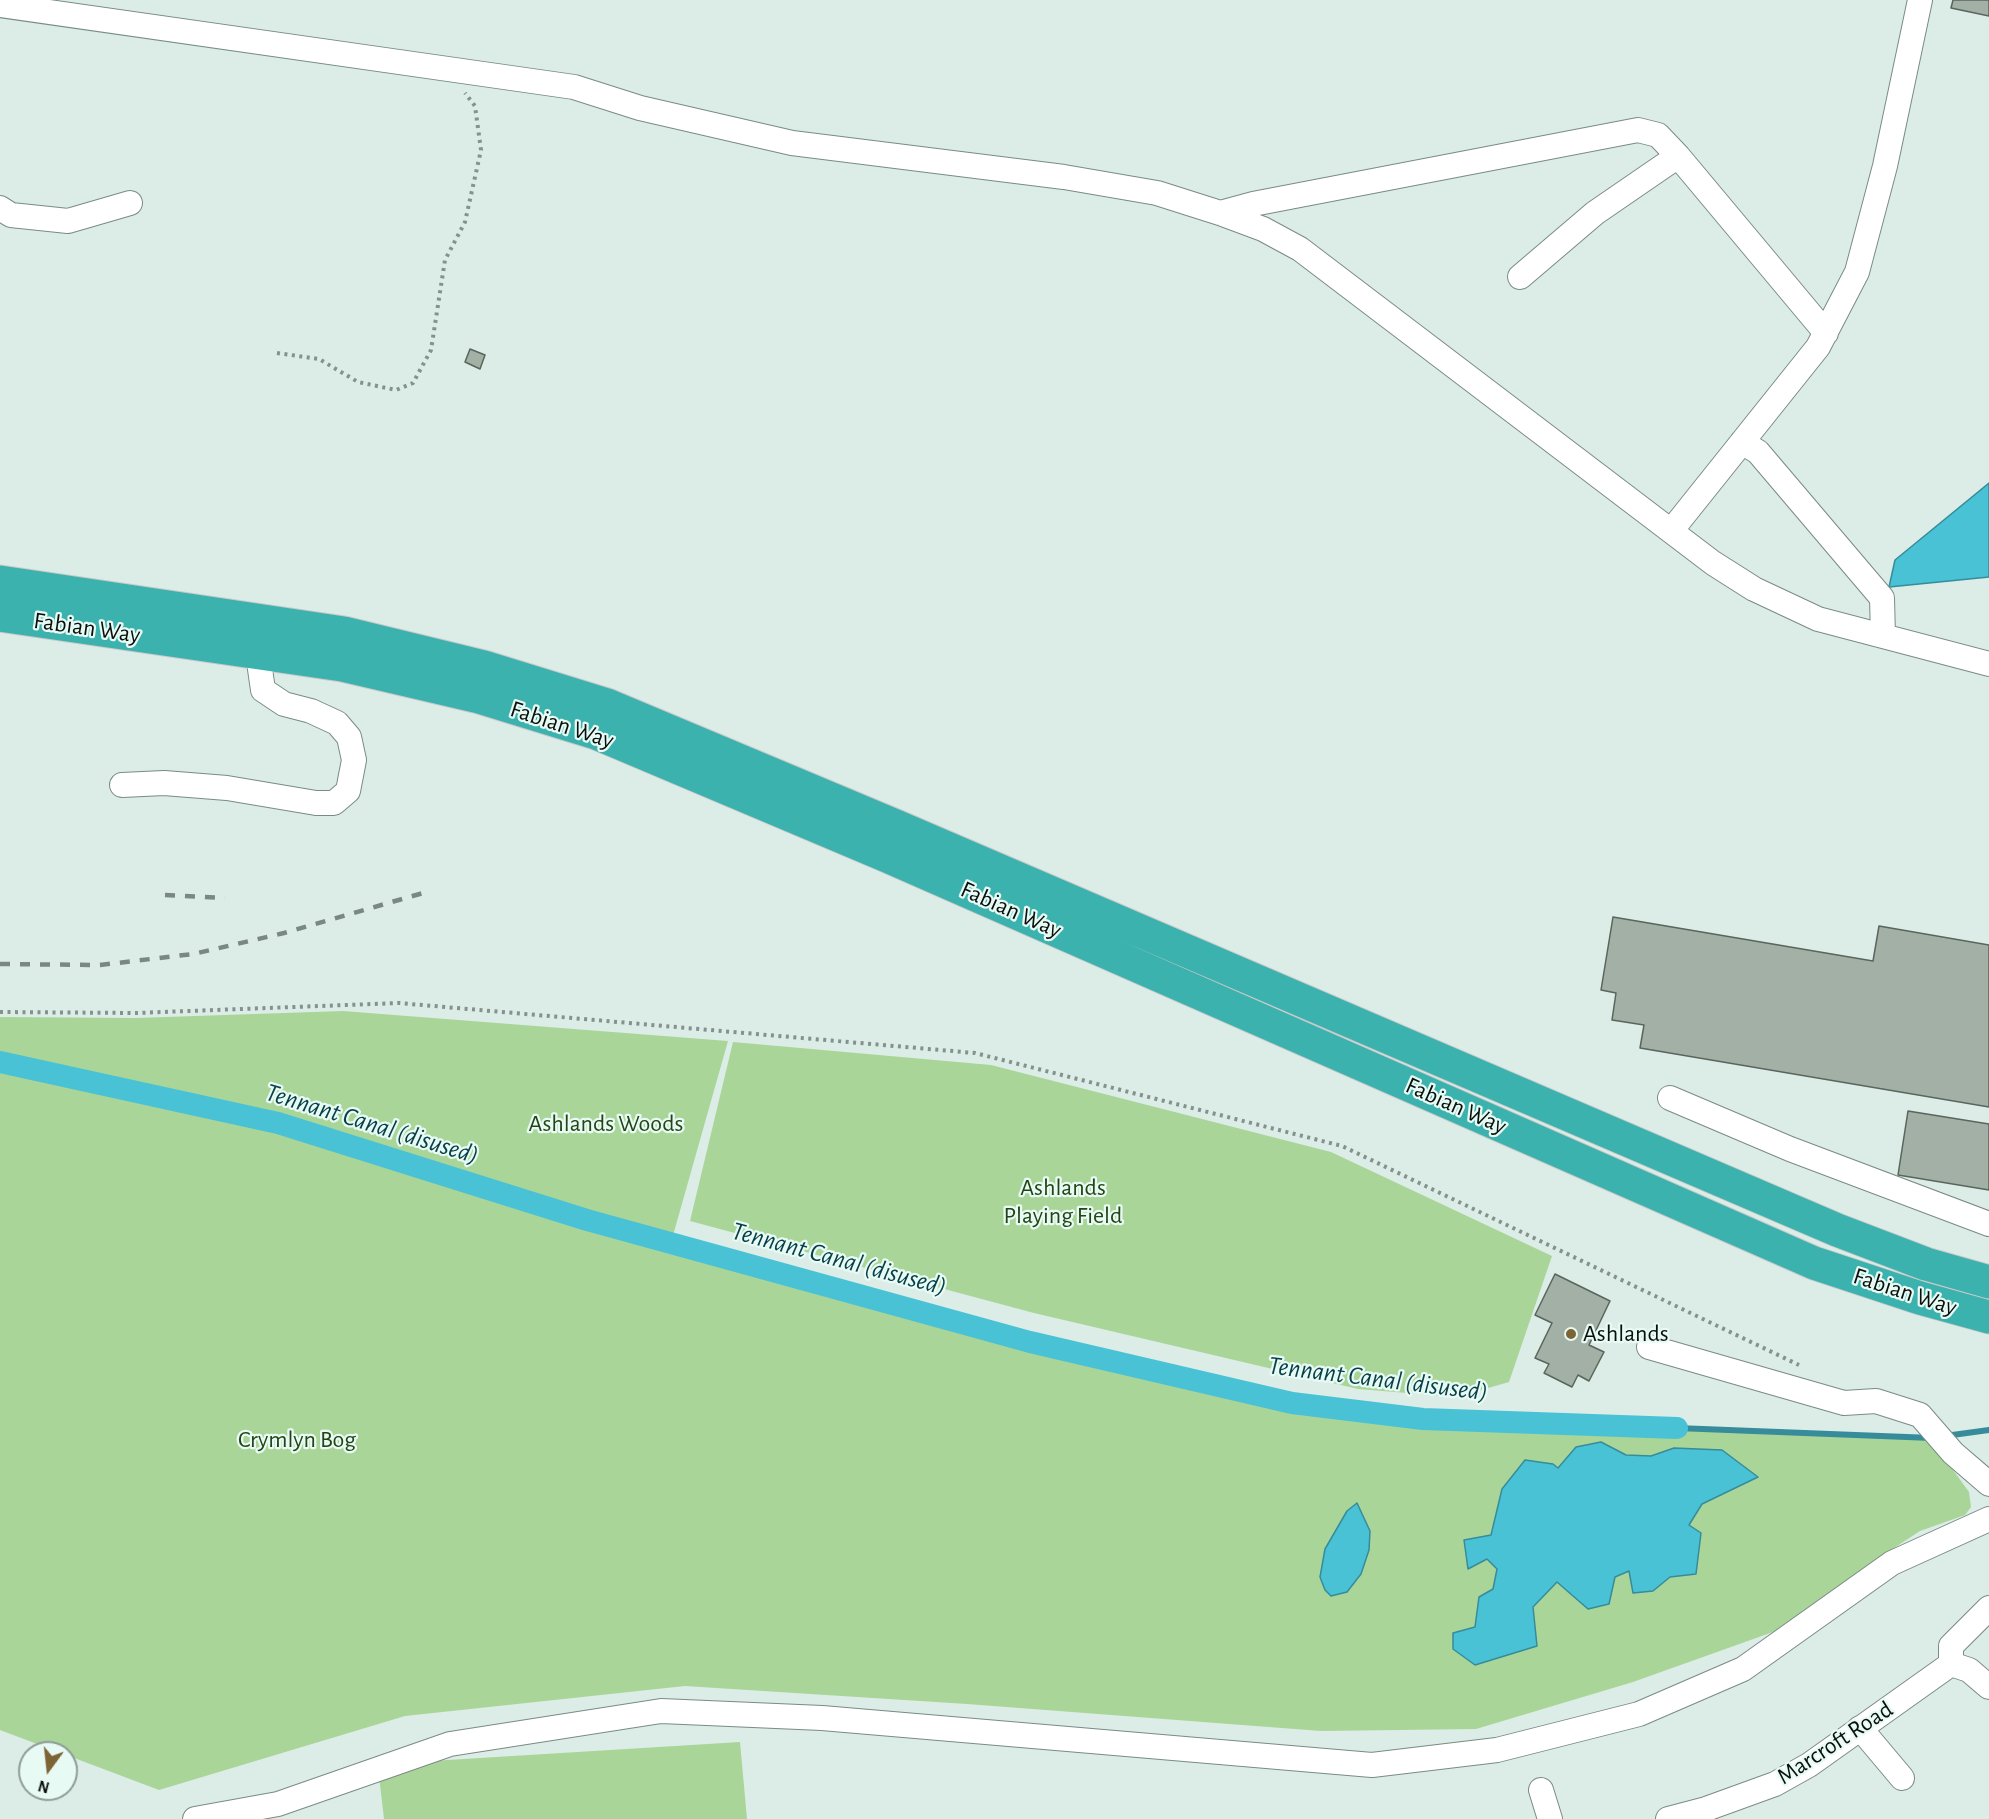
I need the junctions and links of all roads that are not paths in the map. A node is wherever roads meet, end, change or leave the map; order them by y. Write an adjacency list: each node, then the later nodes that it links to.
1 (1920, 0): 8 (street)
2 (0, 6): 6 (street)
3 (1678, 156): 6 (street); 7 (street); 8 (street)
4 (130, 203): 5 (street)
5 (0, 208)
6 (1220, 213): 10 (street)
7 (1520, 277)
8 (1826, 333): 9 (street)
9 (1742, 442): 10 (street); 13 (street)
10 (1671, 531): 13 (street)
11 (0, 582): 17 (highway, Fabian Way)
12 (0, 615): 14 (highway, Fabian Way)
13 (1883, 636): 15 (street)
14 (262, 653): 16 (street); 17 (highway, Fabian Way)
15 (1989, 664)
16 (122, 785)
17 (893, 841): 20 (highway, Fabian Way); 21 (highway, Fabian Way)
18 (1670, 1098): 19 (street)
19 (1989, 1224)
20 (1989, 1282)
21 (1989, 1317)
22 (1649, 1347): 23 (street)
23 (1989, 1484)
24 (1989, 1520): 32 (street)
25 (1989, 1608): 26 (street)
26 (1952, 1664): 27 (street); 28 (street, Marcroft Road)
27 (1989, 1688)
28 (1860, 1728): 29 (street); 31 (street, Marcroft Road)
29 (1902, 1779)
30 (1541, 1790): 33 (street)
31 (1708, 1814): 34 (street, Marcroft Road)
32 (195, 1819)
33 (1550, 1819)
34 (1668, 1819)

